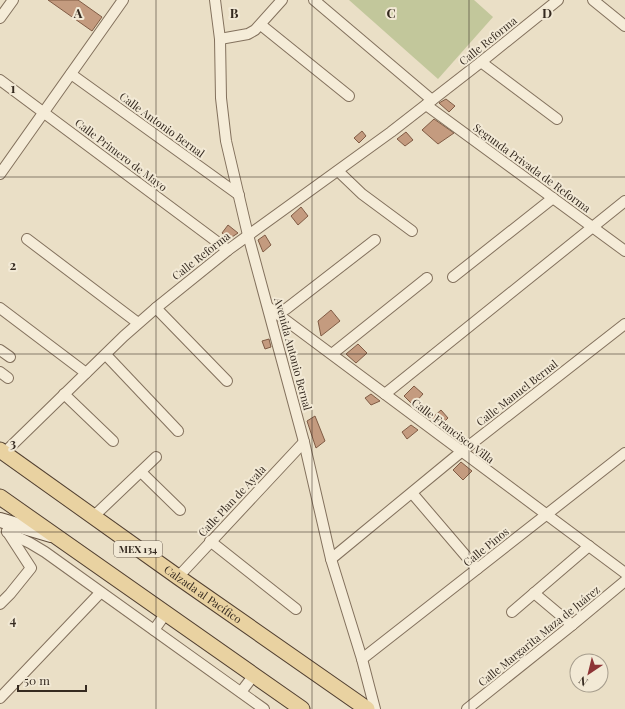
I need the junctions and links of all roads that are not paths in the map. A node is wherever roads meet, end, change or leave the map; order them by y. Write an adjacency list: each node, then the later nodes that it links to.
1 (13, 0): 8 (street)
2 (123, 0): 13 (street)
3 (215, 0): 11 (street, Avenida Antonio Bernal)
4 (282, 0): 9 (street)
5 (314, 0): 16 (street)
6 (558, 0): 12 (street, Calle Reforma)
7 (593, 0): 10 (street)
8 (0, 18)
9 (261, 25): 11 (street); 15 (street)
10 (625, 26)
11 (220, 39): 21 (street, Avenida Antonio Bernal)
12 (481, 62): 16 (street, Calle Reforma); 18 (street)
13 (70, 74): 17 (street); 21 (street, Calle Antonio Bernal)
14 (0, 80): 17 (street, Calle Primero de Mayo)
15 (349, 96)
16 (429, 103): 19 (street, Calle Reforma); 22 (street, Segunda Privada de Reforma)
17 (44, 112): 20 (street); 29 (street, Calle Primero de Mayo)
18 (557, 119)
19 (338, 171): 25 (street); 26 (street, Calle Reforma)
20 (0, 174)
21 (239, 195): 26 (street, Avenida Antonio Bernal)
22 (553, 198): 24 (street, Segunda Privada de Reforma); 31 (street)
23 (625, 201): 24 (street)
24 (593, 227): 30 (street, Segunda Privada de Reforma); 46 (street)
25 (412, 231)
26 (248, 235): 29 (street, Calle Reforma); 33 (street, Avenida Antonio Bernal)
27 (27, 239): 37 (street)
28 (375, 240): 36 (street)
29 (228, 250): 35 (street, Calle Reforma)
30 (625, 251)
31 (453, 277)
32 (427, 278): 40 (street)
33 (268, 307): 36 (street, Calle Francisco Villa); 49 (street, Avenida Antonio Bernal)
34 (0, 308): 43 (street)
35 (156, 308): 37 (street, Calle Reforma); 44 (street)
36 (278, 314): 40 (street, Calle Francisco Villa)
37 (138, 324): 41 (street, Calle Reforma)
38 (625, 324): 51 (street, Calle Manuel Bernal)
39 (0, 350): 42 (street)
40 (332, 354): 46 (street, Calle Francisco Villa)
41 (106, 355): 43 (street, Calle Reforma); 47 (street)
42 (10, 357)
43 (86, 373): 45 (street, Calle Reforma)
44 (227, 381)
45 (64, 394): 48 (street); 50 (street, Calle Reforma)
46 (385, 394): 51 (street, Calle Francisco Villa)
47 (178, 431)
48 (113, 441)
49 (304, 442): 62 (street, Calle Plan de Ayala); 64 (street, Avenida Antonio Bernal)
50 (2, 452): 59 (main road, Calzada al Pacífico / MEX 134)
51 (461, 452): 55 (street, Calle Manuel Bernal); 58 (street, Calle Francisco Villa)
52 (625, 453): 58 (street, Calle Pinos)
53 (156, 457): 54 (street)
54 (141, 472): 57 (street); 59 (street)
55 (412, 493): 64 (street, Calle Manuel Bernal); 65 (street)
56 (0, 497): 61 (main road)
57 (180, 510)
58 (546, 514): 63 (street, Calle Francisco Villa); 65 (street, Calle Pinos)
59 (93, 517): 67 (main road, Calzada al Pacífico / MEX 134)
60 (3, 524): 61 (street); 69 (street); 71 (street)
61 (59, 538): 74 (main road)
62 (210, 541): 67 (street, Calle Plan de Ayala); 72 (street)
63 (589, 546): 66 (street, Calle Francisco Villa); 70 (street)
64 (331, 559): 77 (street, Avenida Antonio Bernal)
65 (477, 569): 77 (street, Calle Pinos)
66 (625, 573)
67 (178, 577): 81 (main road, Calzada al Pacífico / MEX 134)
68 (625, 580): 75 (street, Calle Margarita Maza de Juárez)
69 (100, 592): 76 (street); 80 (street)
70 (534, 594): 73 (street); 75 (street)
71 (0, 604)
72 (296, 608)
73 (512, 612)
74 (166, 613): 76 (street); 78 (main road)
75 (572, 625): 86 (street, Calle Margarita Maza de Juárez)
76 (154, 630): 79 (street)
77 (362, 658): 85 (street, Avenida Antonio Bernal)
78 (254, 675): 79 (street); 83 (main road)
79 (241, 692): 82 (street)
80 (0, 698)
81 (352, 703): 84 (main road, Calzada al Pacífico / MEX 134)
82 (264, 709)
83 (302, 709)
84 (367, 709)
85 (375, 709)
86 (467, 709)

